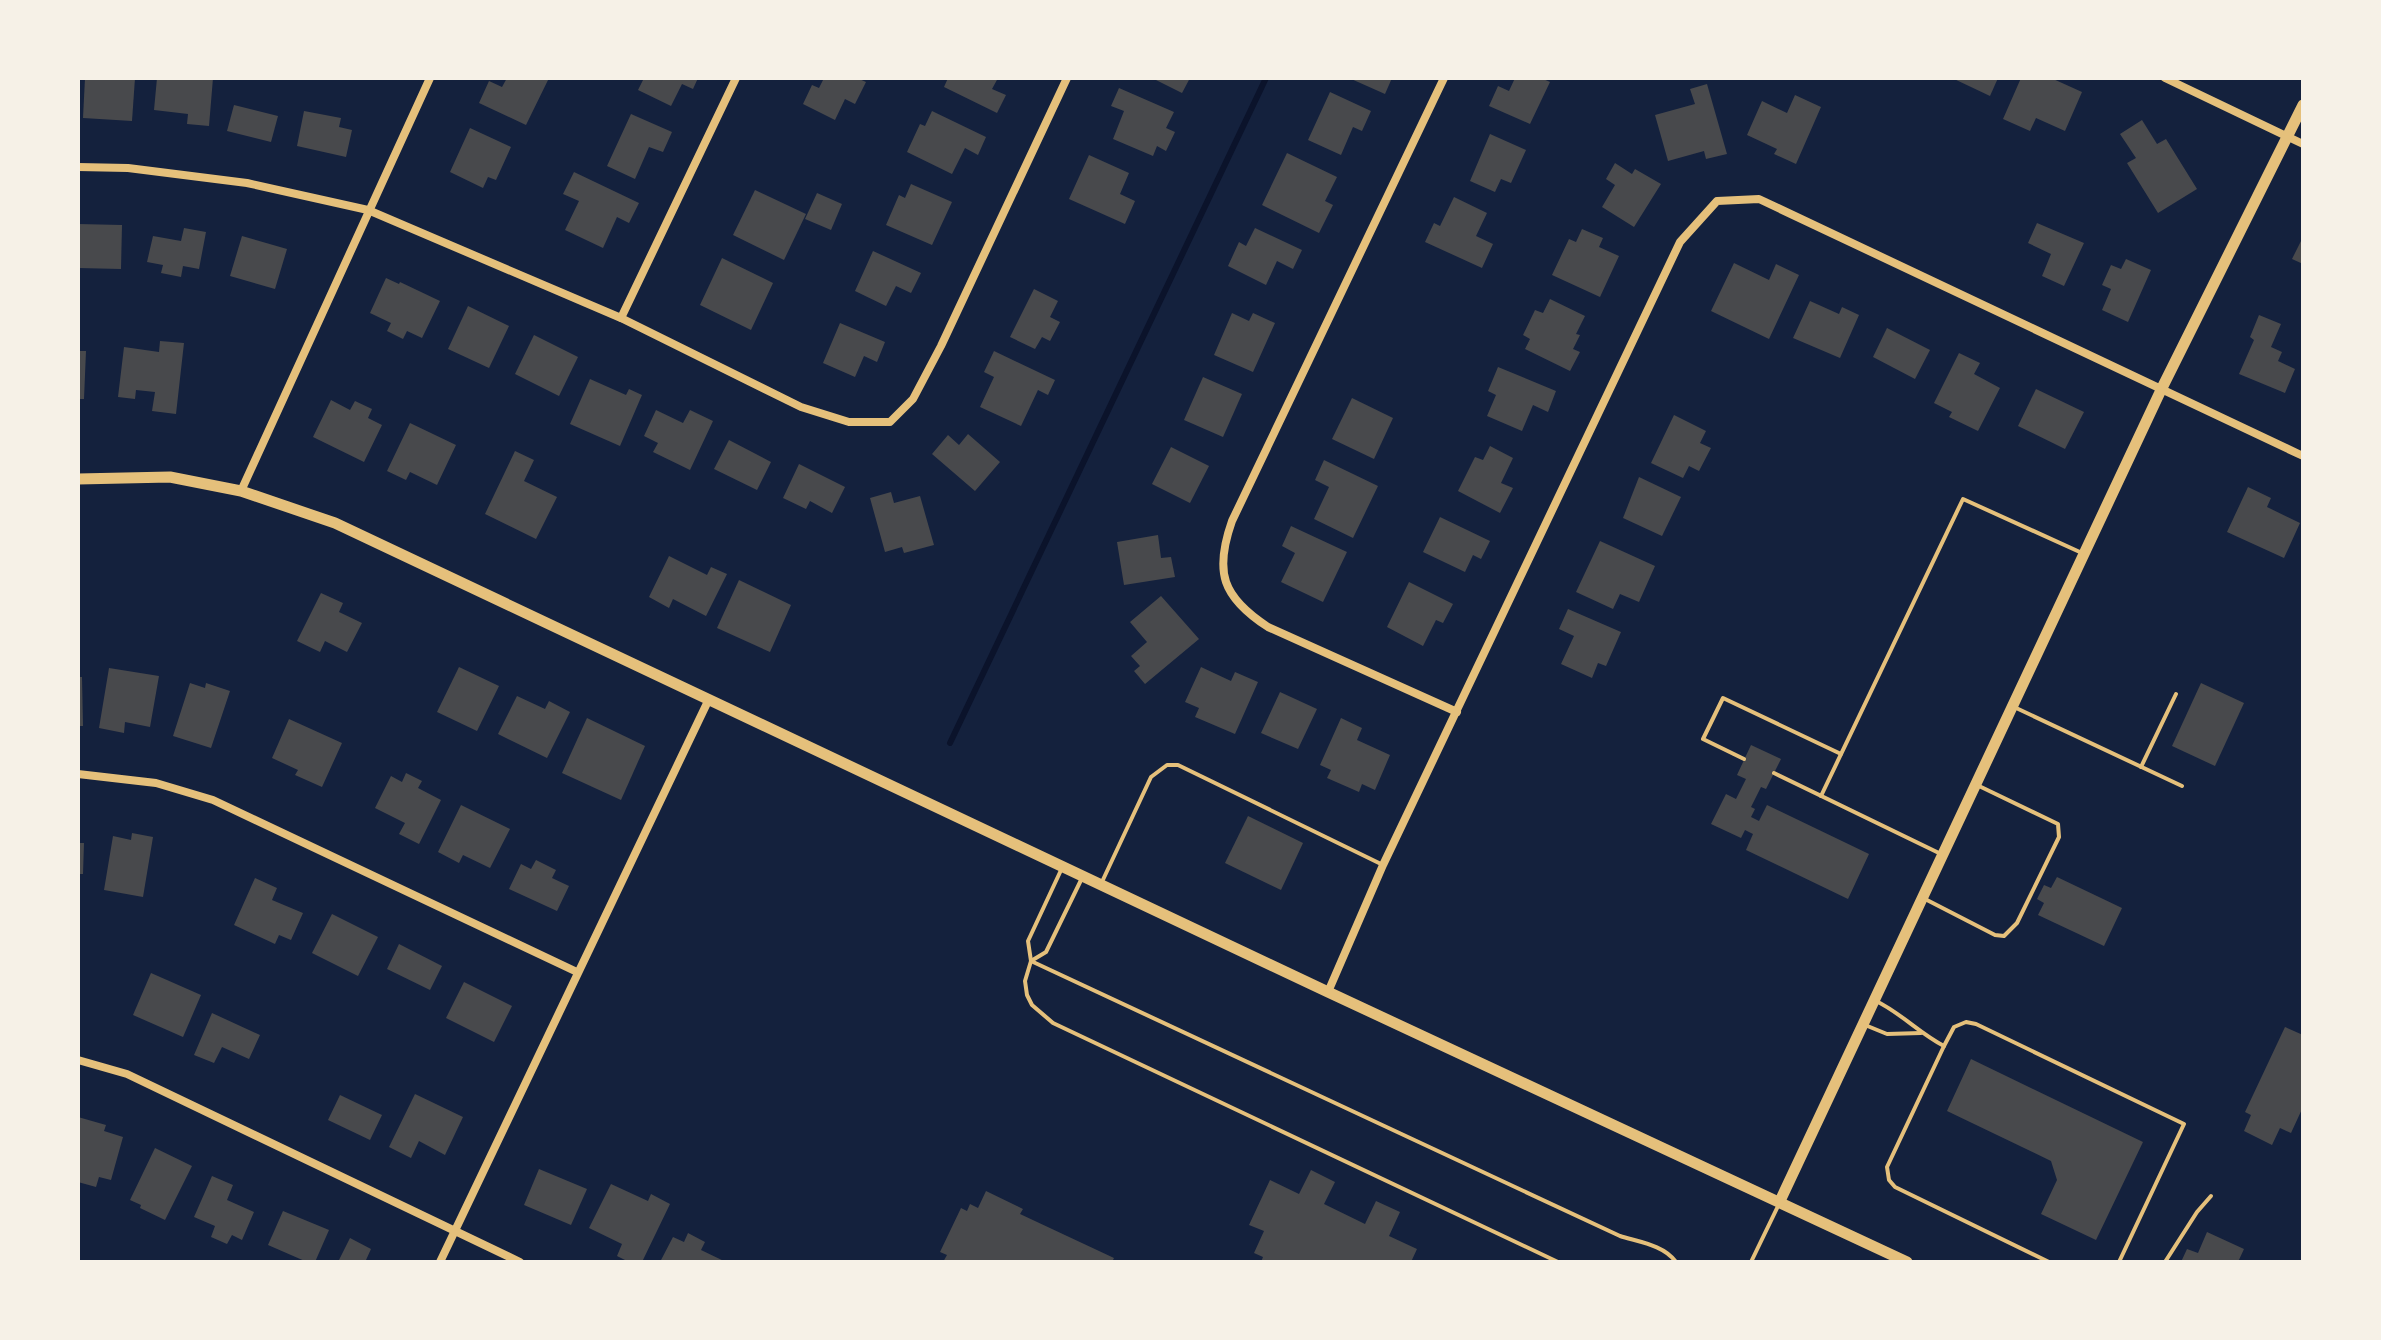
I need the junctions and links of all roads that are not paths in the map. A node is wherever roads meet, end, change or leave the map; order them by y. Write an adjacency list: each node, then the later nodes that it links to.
1 (430, 78): 10 (street)
2 (736, 78): 11 (street)
3 (1067, 78): 11 (street)
4 (1444, 78): 20 (street)
5 (2165, 78): 7 (street)
6 (2303, 105): 7 (street)
7 (2288, 137): 8 (street); 12 (street)
8 (2303, 144)
9 (78, 167): 10 (street)
10 (368, 210): 11 (street); 15 (street)
11 (621, 318)
12 (2161, 390): 13 (street); 16 (street); 20 (street)
13 (2303, 456)
14 (78, 479): 15 (street)
15 (241, 491): 18 (street)
16 (2084, 554): 19 (street); 21 (lane)
17 (2176, 694): 23 (lane)
18 (709, 699): 31 (street); 36 (street)
19 (2013, 706): 23 (lane); 26 (street)
20 (1457, 712): 30 (street)
21 (1841, 754): 22 (lane); 28 (lane)
22 (1744, 759)
23 (2141, 767): 27 (lane)
24 (1774, 773): 28 (lane)
25 (78, 774): 36 (street)
26 (1976, 785): 29 (street); 34 (lane)
27 (2182, 786)
28 (1821, 796): 29 (lane)
29 (1943, 855): 34 (street)
30 (1383, 865): 33 (lane); 37 (street)
31 (1063, 866): 32 (street); 35 (lane)
32 (1084, 875): 33 (street); 35 (lane)
33 (1101, 884): 37 (street)
34 (1923, 898): 38 (street)
35 (1031, 961): 48 (lane); 49 (lane)
36 (577, 972): 45 (street)
37 (1328, 992): 44 (street)
38 (1874, 1000): 39 (street); 40 (lane)
39 (1863, 1024): 40 (lane); 44 (street)
40 (1921, 1033): 41 (lane)
41 (1944, 1046): 52 (lane); 53 (lane)
42 (78, 1060): 45 (street)
43 (2211, 1196): 54 (lane)
44 (1780, 1201): 50 (lane); 51 (street)
45 (455, 1231): 46 (street); 47 (street)
46 (440, 1262)
47 (520, 1262)
48 (1558, 1262)
49 (1676, 1262)
50 (1751, 1262)
51 (1907, 1262)
52 (2049, 1262)
53 (2119, 1262)
54 (2165, 1262)

